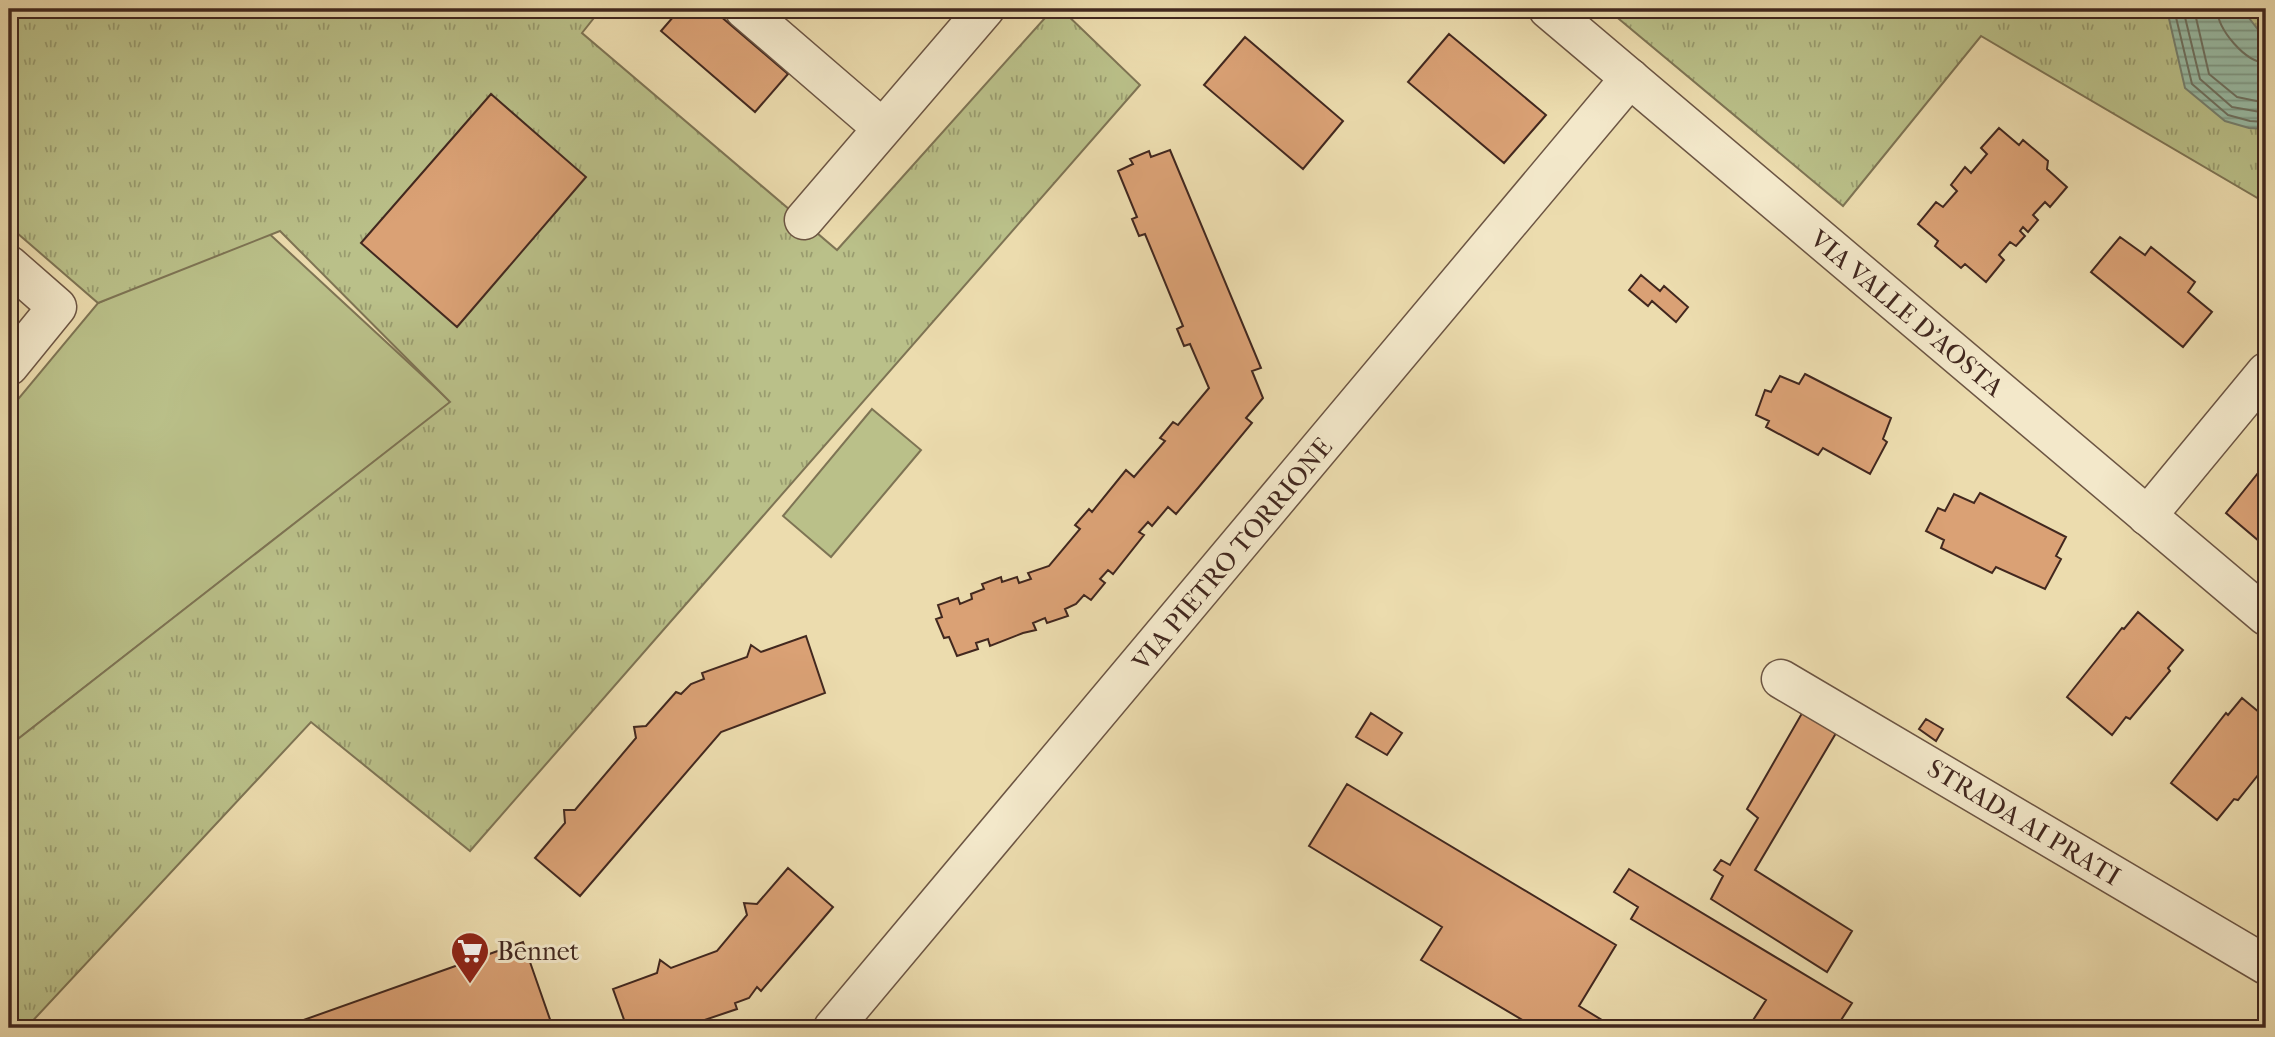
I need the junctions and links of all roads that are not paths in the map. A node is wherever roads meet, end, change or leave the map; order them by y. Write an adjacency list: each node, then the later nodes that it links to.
1 (744, 9): 5 (street)
2 (985, 9): 5 (street)
3 (1548, 9): 4 (street, VIA VALLE D'AOSTA)
4 (1630, 78): 10 (street, VIA VALLE D'AOSTA); 14 (street, VIA PIETRO TORRIONE)
5 (882, 128): 6 (street)
6 (804, 220)
7 (9, 265): 8 (street)
8 (9, 366)
9 (2266, 372): 10 (street)
10 (2147, 516): 11 (street, VIA VALLE D'AOSTA)
11 (2266, 616)
12 (1781, 679): 13 (street, STRADA AI PRATI)
13 (2266, 965)
14 (832, 1028)

